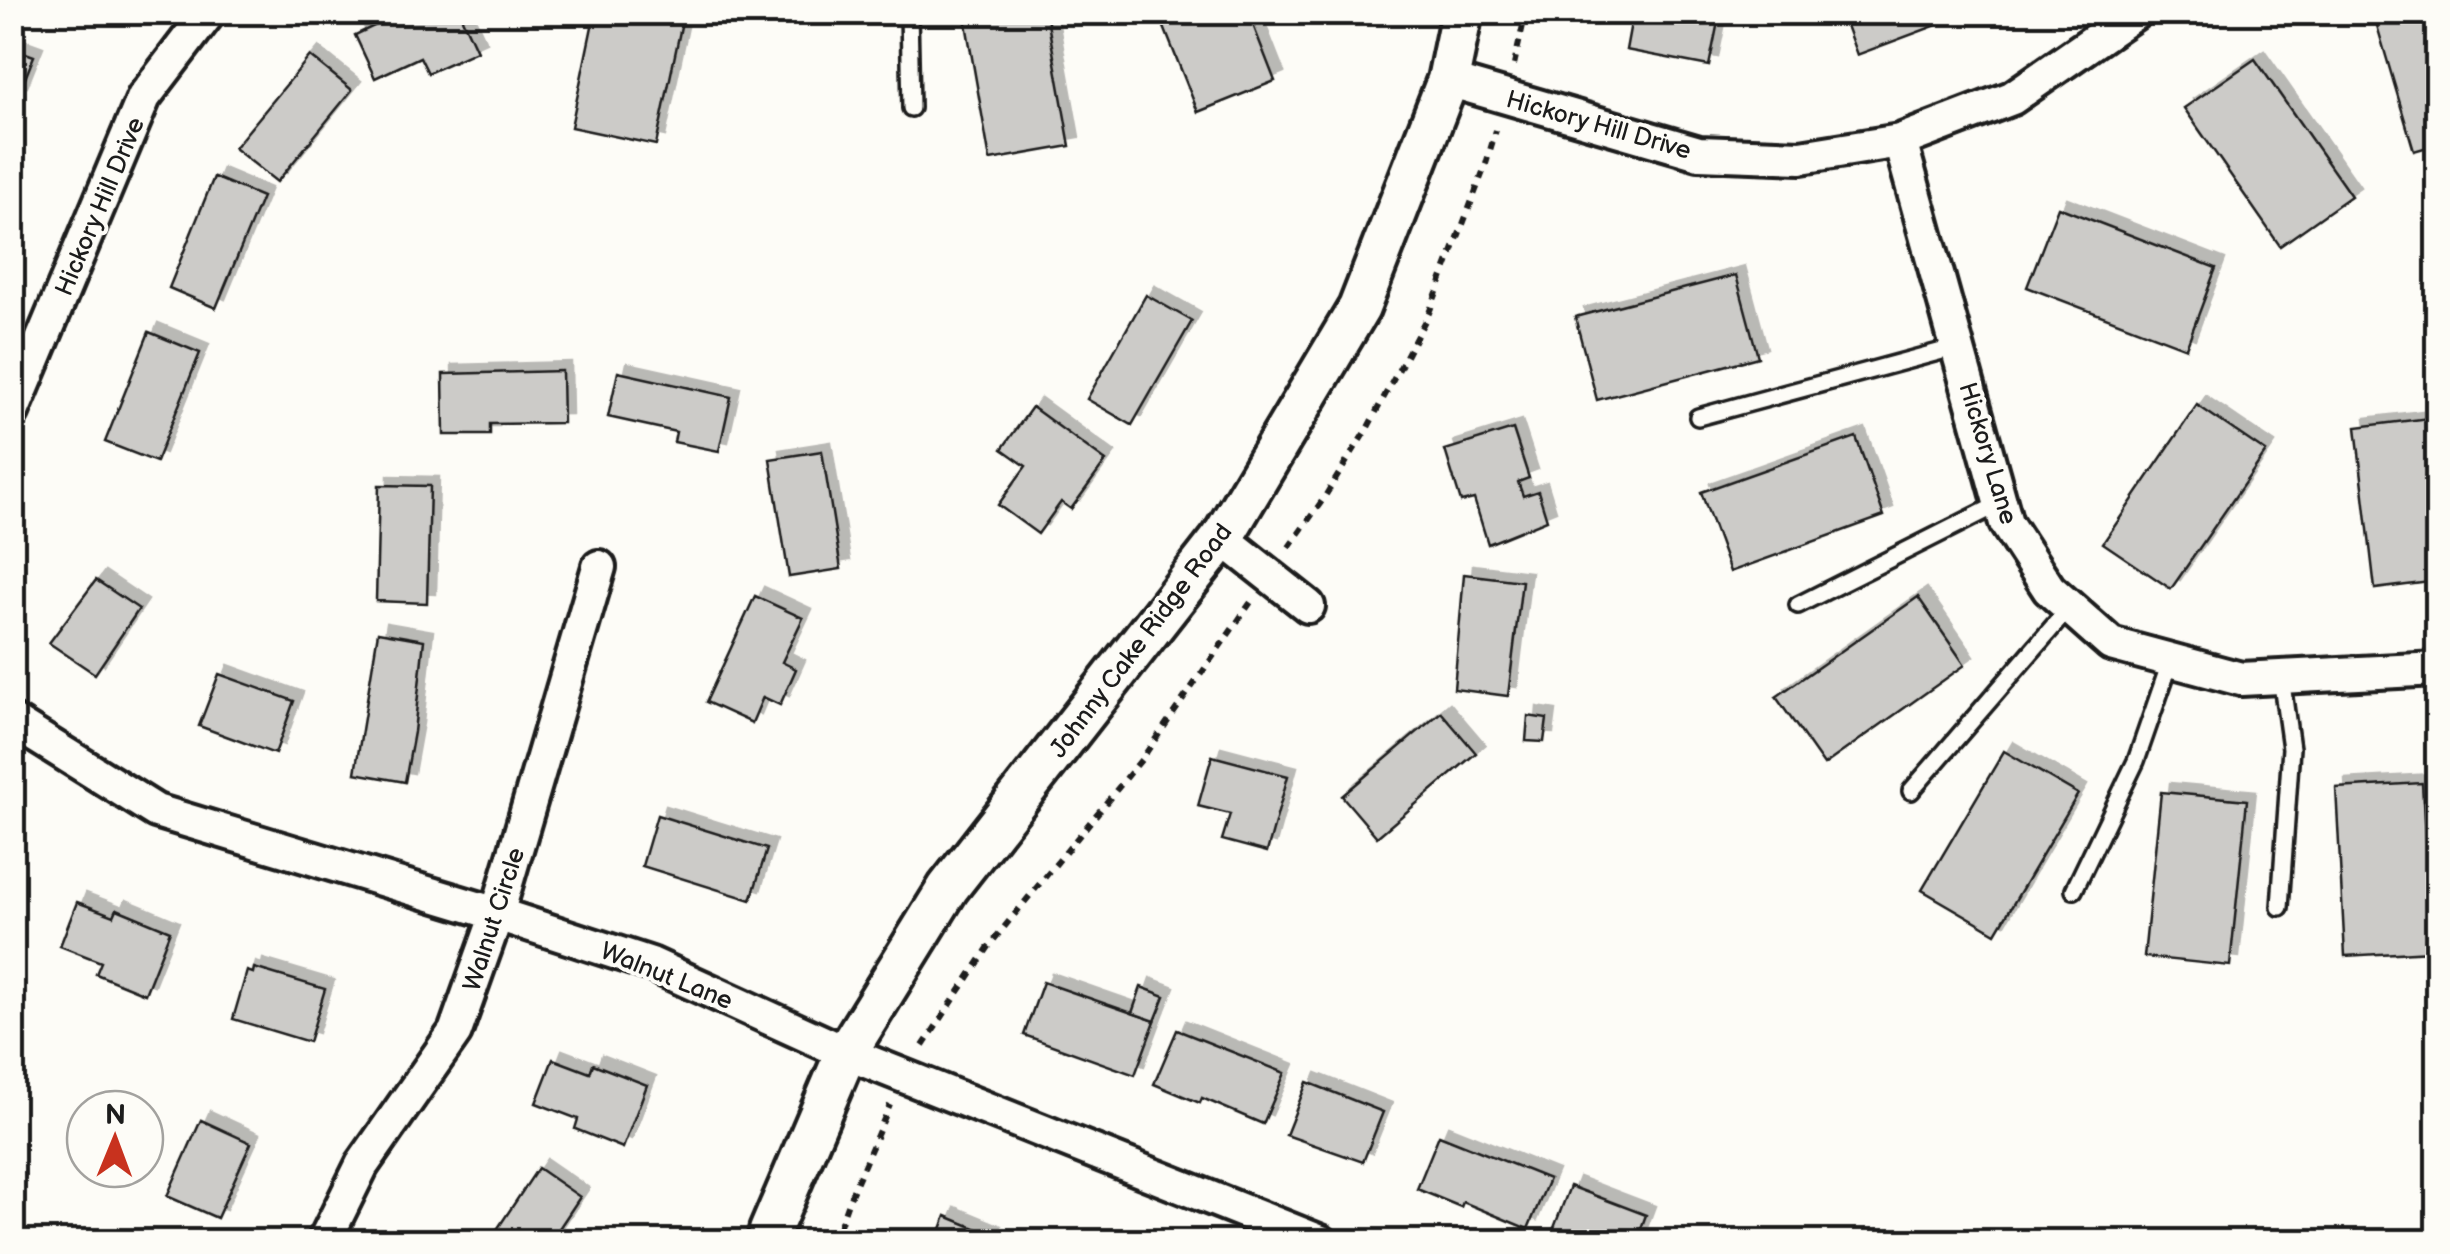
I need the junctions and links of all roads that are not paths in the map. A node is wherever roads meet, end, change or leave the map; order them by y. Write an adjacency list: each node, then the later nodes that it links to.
1 (209, 12): 9 (street, Hickory Hill Drive)
2 (908, 12): 6 (lane)
3 (1462, 12): 5 (street, Johnny Cake Ridge Road)
4 (2136, 12): 7 (street, Hickory Hill Drive)
5 (1448, 80): 7 (street, Hickory Hill Drive); 12 (street, Johnny Cake Ridge Road)
6 (912, 108)
7 (1900, 141): 8 (street, Hickory Lane)
8 (1957, 347): 10 (lane); 11 (street, Hickory Lane)
9 (12, 412)
10 (1698, 417)
11 (2001, 503): 14 (lane); 16 (street, Hickory Lane)
12 (1222, 538): 15 (street); 25 (street, Johnny Cake Ridge Road)
13 (599, 567): 24 (street, Walnut Circle)
14 (1798, 605)
15 (1308, 606)
16 (2070, 607): 17 (street, Hickory Lane); 21 (lane)
17 (2171, 660): 19 (street, Hickory Lane); 22 (lane)
18 (2438, 669): 19 (street, Hickory Lane)
19 (2281, 676): 23 (lane)
20 (12, 721): 24 (street, Walnut Lane)
21 (1910, 791)
22 (2074, 890)
23 (2280, 907)
24 (497, 914): 25 (street, Walnut Lane); 26 (street, Walnut Circle)
25 (846, 1053): 27 (street, Johnny Cake Ridge Road); 28 (street, Walnut Lane)
26 (324, 1242)
27 (768, 1242)
28 (1320, 1242)

